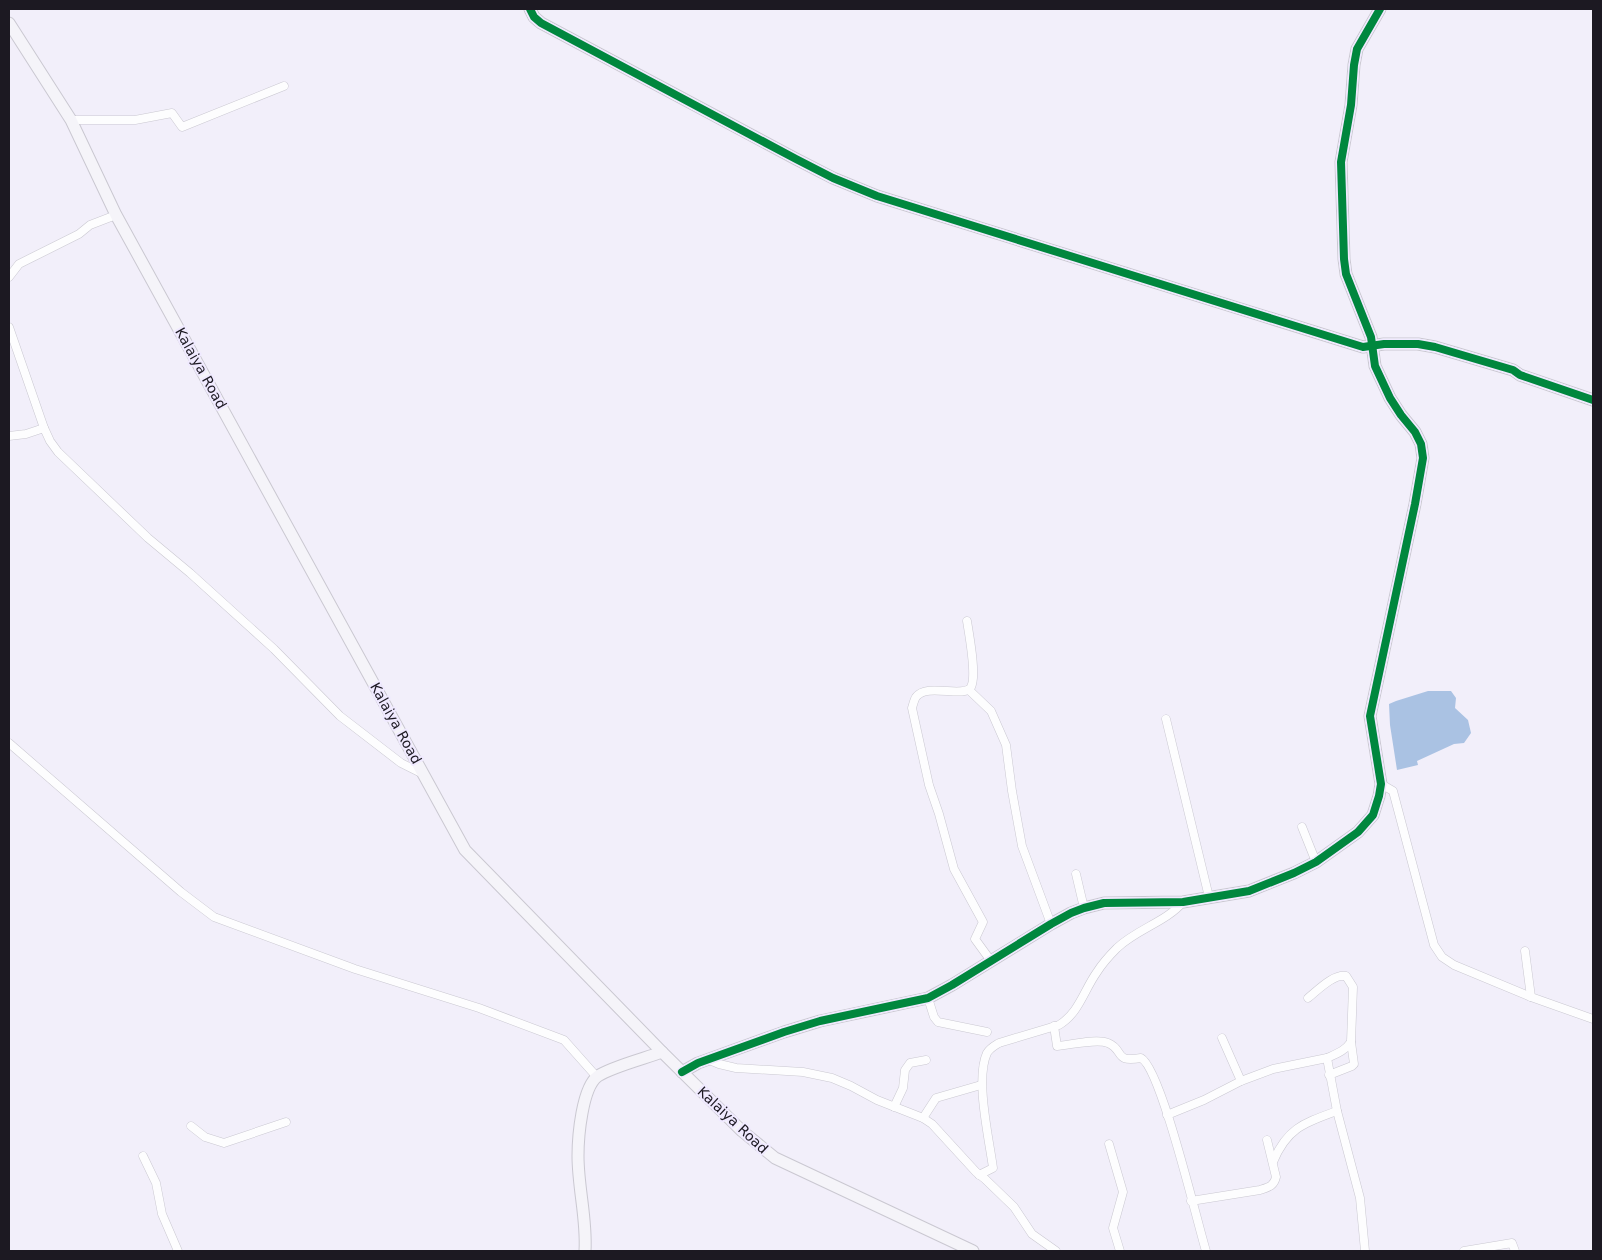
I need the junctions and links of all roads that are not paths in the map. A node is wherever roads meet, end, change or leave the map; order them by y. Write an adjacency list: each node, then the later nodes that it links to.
1 (530, 9): 10 (street)
2 (1380, 9): 10 (street)
3 (9, 23): 5 (street, Kalaiya Road)
4 (284, 86): 5 (street)
5 (71, 120): 6 (street, Kalaiya Road)
6 (116, 215): 7 (street); 18 (street, Kalaiya Road)
7 (9, 277)
8 (9, 327): 9 (street)
9 (10, 336): 12 (street)
10 (1371, 346): 11 (street); 19 (street)
11 (1593, 400)
12 (44, 428): 13 (street); 18 (street)
13 (9, 436)
14 (967, 621): 15 (street)
15 (969, 690): 26 (street); 28 (street)
16 (1166, 719): 23 (street)
17 (9, 743): 43 (street)
18 (424, 775): 37 (street, Kalaiya Road)
19 (1381, 784): 21 (street); 29 (street)
20 (1302, 827): 21 (street)
21 (1316, 862): 23 (street)
22 (1076, 874): 25 (street)
23 (1209, 897): 24 (street)
24 (1184, 902): 25 (street); 33 (street)
25 (1084, 908): 26 (street)
26 (1051, 924): 28 (street)
27 (1525, 951): 29 (street)
28 (991, 961): 30 (street)
29 (1531, 997): 32 (street)
30 (928, 998): 34 (street); 39 (street)
31 (1308, 998): 36 (street)
32 (1593, 1019)
33 (1054, 1026): 45 (street); 48 (street)
34 (988, 1032)
35 (1222, 1038): 44 (street)
36 (1351, 1042): 38 (street); 42 (street)
37 (662, 1052): 41 (street, Kalaiya Road); 43 (street)
38 (1326, 1058): 42 (street); 44 (street)
39 (706, 1060): 41 (street); 46 (street)
40 (926, 1060): 46 (street)
41 (682, 1072): 60 (street, Kalaiya Road)
42 (1329, 1075): 47 (street)
43 (596, 1076): 59 (street)
44 (1241, 1081): 48 (street)
45 (981, 1085): 49 (street); 56 (street)
46 (894, 1107): 49 (street)
47 (1337, 1111): 55 (street); 64 (street)
48 (1167, 1115): 57 (street)
49 (923, 1118): 56 (street)
50 (286, 1122): 51 (street)
51 (191, 1126)
52 (1267, 1140): 55 (street)
53 (1109, 1144): 62 (street)
54 (143, 1156): 58 (street)
55 (1273, 1162): 57 (street)
56 (979, 1175): 61 (street)
57 (1191, 1201): 63 (street)
58 (178, 1251)
59 (585, 1251)
60 (973, 1251)
61 (1056, 1251)
62 (1120, 1251)
63 (1206, 1251)
64 (1365, 1251)
65 (1464, 1251): 66 (street)
66 (1515, 1251)

